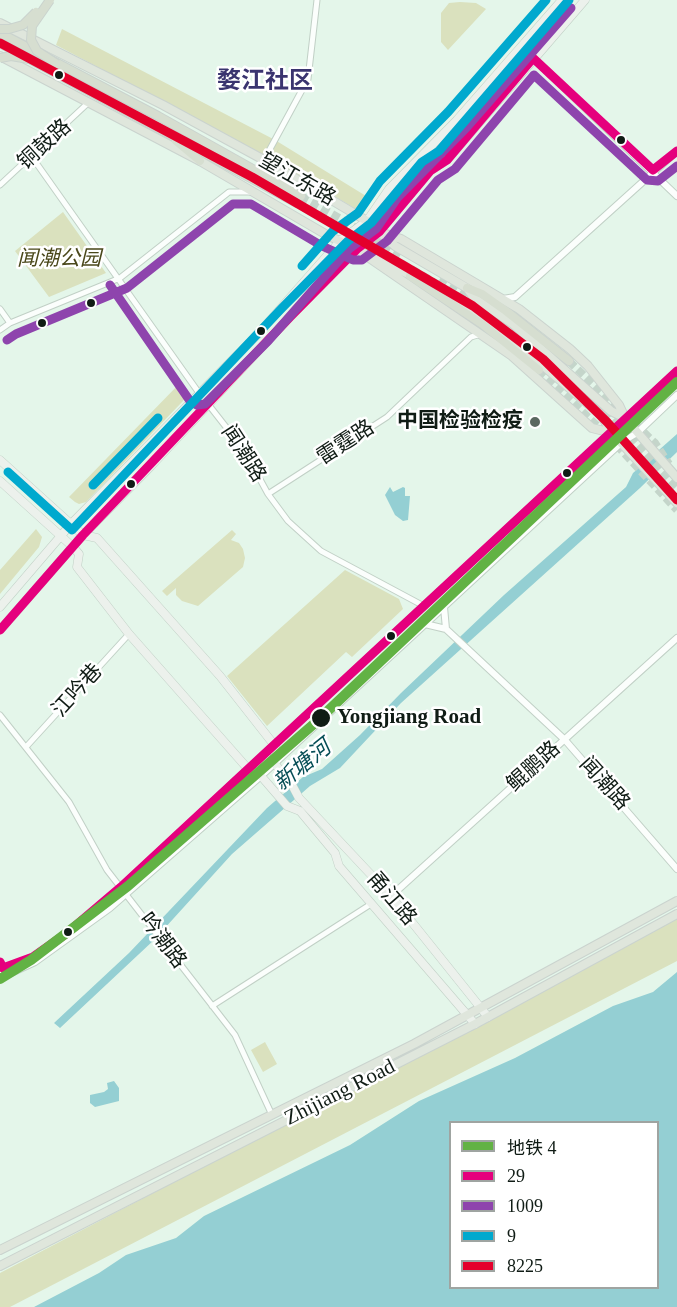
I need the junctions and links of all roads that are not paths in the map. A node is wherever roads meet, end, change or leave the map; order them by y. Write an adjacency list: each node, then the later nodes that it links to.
1 (47, 0): 6 (highway, bridge); 12 (highway, bridge)
2 (317, 0): 17 (street)
3 (562, 0): 25 (main road)
4 (585, 0): 10 (main road)
5 (0, 23): 17 (main road, 望江东路)
6 (0, 28)
7 (0, 33): 12 (highway, bridge)
8 (0, 43): 11 (highway)
9 (0, 57): 11 (highway, bridge); 13 (main road, 望江东路)
10 (533, 58): 19 (street); 26 (main road)
11 (29, 59): 14 (highway)
12 (57, 64): 14 (highway)
13 (88, 103): 16 (street, 铜鼓路); 18 (main road, 望江东路)
14 (158, 127): 18 (highway)
15 (677, 151): 19 (street)
16 (32, 157): 21 (street, 铜鼓路); 30 (street)
17 (264, 160): 25 (main road, 望江东路)
18 (200, 161): 20 (main road, 望江东路)
19 (653, 170): 24 (street); 32 (street)
20 (226, 176): 22 (street); 23 (main road, 望江东路)
21 (0, 185)
22 (229, 192): 23 (street); 30 (street)
23 (254, 192): 27 (main road, 望江东路)
24 (677, 196)
25 (366, 221): 26 (main road, 望江东路); 27 (main road)
26 (379, 232): 28 (main road); 31 (main road, 望江东路); 33 (main road)
27 (342, 240): 28 (main road, 望江东路); 44 (main road)
28 (357, 249): 29 (main road, 望江东路); 37 (main road); 46 (main road)
29 (410, 276): 42 (highway); 48 (main road, 望江东路)
30 (120, 278): 36 (street); 44 (street)
31 (467, 288): 41 (highway); 47 (main road, 望江东路)
32 (515, 297): 33 (street); 35 (street)
33 (503, 299): 35 (main road)
34 (0, 309): 36 (street)
35 (519, 309): 47 (main road)
36 (10, 323): 38 (street)
37 (471, 326): 39 (main road); 40 (street)
38 (0, 330)
39 (482, 333): 40 (street, 雷霆路); 48 (main road)
40 (471, 337): 54 (street, 雷霆路)
41 (569, 361)
42 (539, 370)
43 (677, 371): 47 (street)
44 (199, 393): 56 (main road)
45 (677, 395): 49 (street)
46 (208, 404): 54 (street, 闻潮路); 57 (main road)
47 (625, 418): 48 (street); 49 (main road)
48 (612, 432): 50 (main road, 望江东路); 60 (street)
49 (637, 433): 50 (street); 52 (main road)
50 (622, 442): 55 (main road, 望江东路); 62 (street)
51 (0, 460): 56 (main road)
52 (674, 475)
53 (0, 481): 58 (main road)
54 (268, 494): 60 (street, 闻潮路)
55 (677, 503)
56 (71, 524): 57 (main road); 58 (main road)
57 (82, 535): 59 (main road); 70 (main road)
58 (61, 537): 59 (main road); 61 (main road)
59 (73, 547): 65 (main road); 66 (main road)
60 (422, 605): 70 (street)
61 (0, 607)
62 (444, 607): 63 (street); 64 (street)
63 (425, 624): 64 (street); 72 (street)
64 (447, 629): 69 (street, 闻潮路)
65 (0, 630)
66 (129, 634): 71 (street, 江吟巷); 73 (main road)
67 (677, 638): 69 (street, 鲲鹏路)
68 (0, 715): 71 (street, 吟潮路)
69 (565, 740): 75 (street, 闻潮路); 78 (street, 鲲鹏路)
70 (274, 746): 72 (main road); 73 (street)
71 (26, 747): 76 (street, 吟潮路)
72 (274, 763): 74 (street); 78 (main road, 甬江路)
73 (249, 771): 74 (main road); 76 (street)
74 (261, 776): 77 (street); 80 (main road, 甬江路)
75 (677, 868)
76 (121, 887): 77 (street, 吟潮路); 82 (street)
77 (126, 894): 82 (street); 83 (street, 吟潮路)
78 (391, 896): 84 (main road, 甬江路)
79 (677, 901): 84 (main road, Zhijiang Road)
80 (371, 904): 83 (street); 85 (main road, 甬江路)
81 (677, 914): 86 (main road, Zhijiang Road)
82 (2, 971)
83 (212, 1006): 88 (street, 吟潮路)
84 (480, 1006): 85 (main road, Zhijiang Road); 86 (main road, 甬江路)
85 (466, 1014): 87 (main road, 甬江路); 88 (main road, Zhijiang Road)
86 (488, 1017): 87 (main road, Zhijiang Road)
87 (475, 1024): 90 (main road, Zhijiang Road)
88 (272, 1115): 89 (main road, Zhijiang Road)
89 (0, 1250)
90 (0, 1266)

